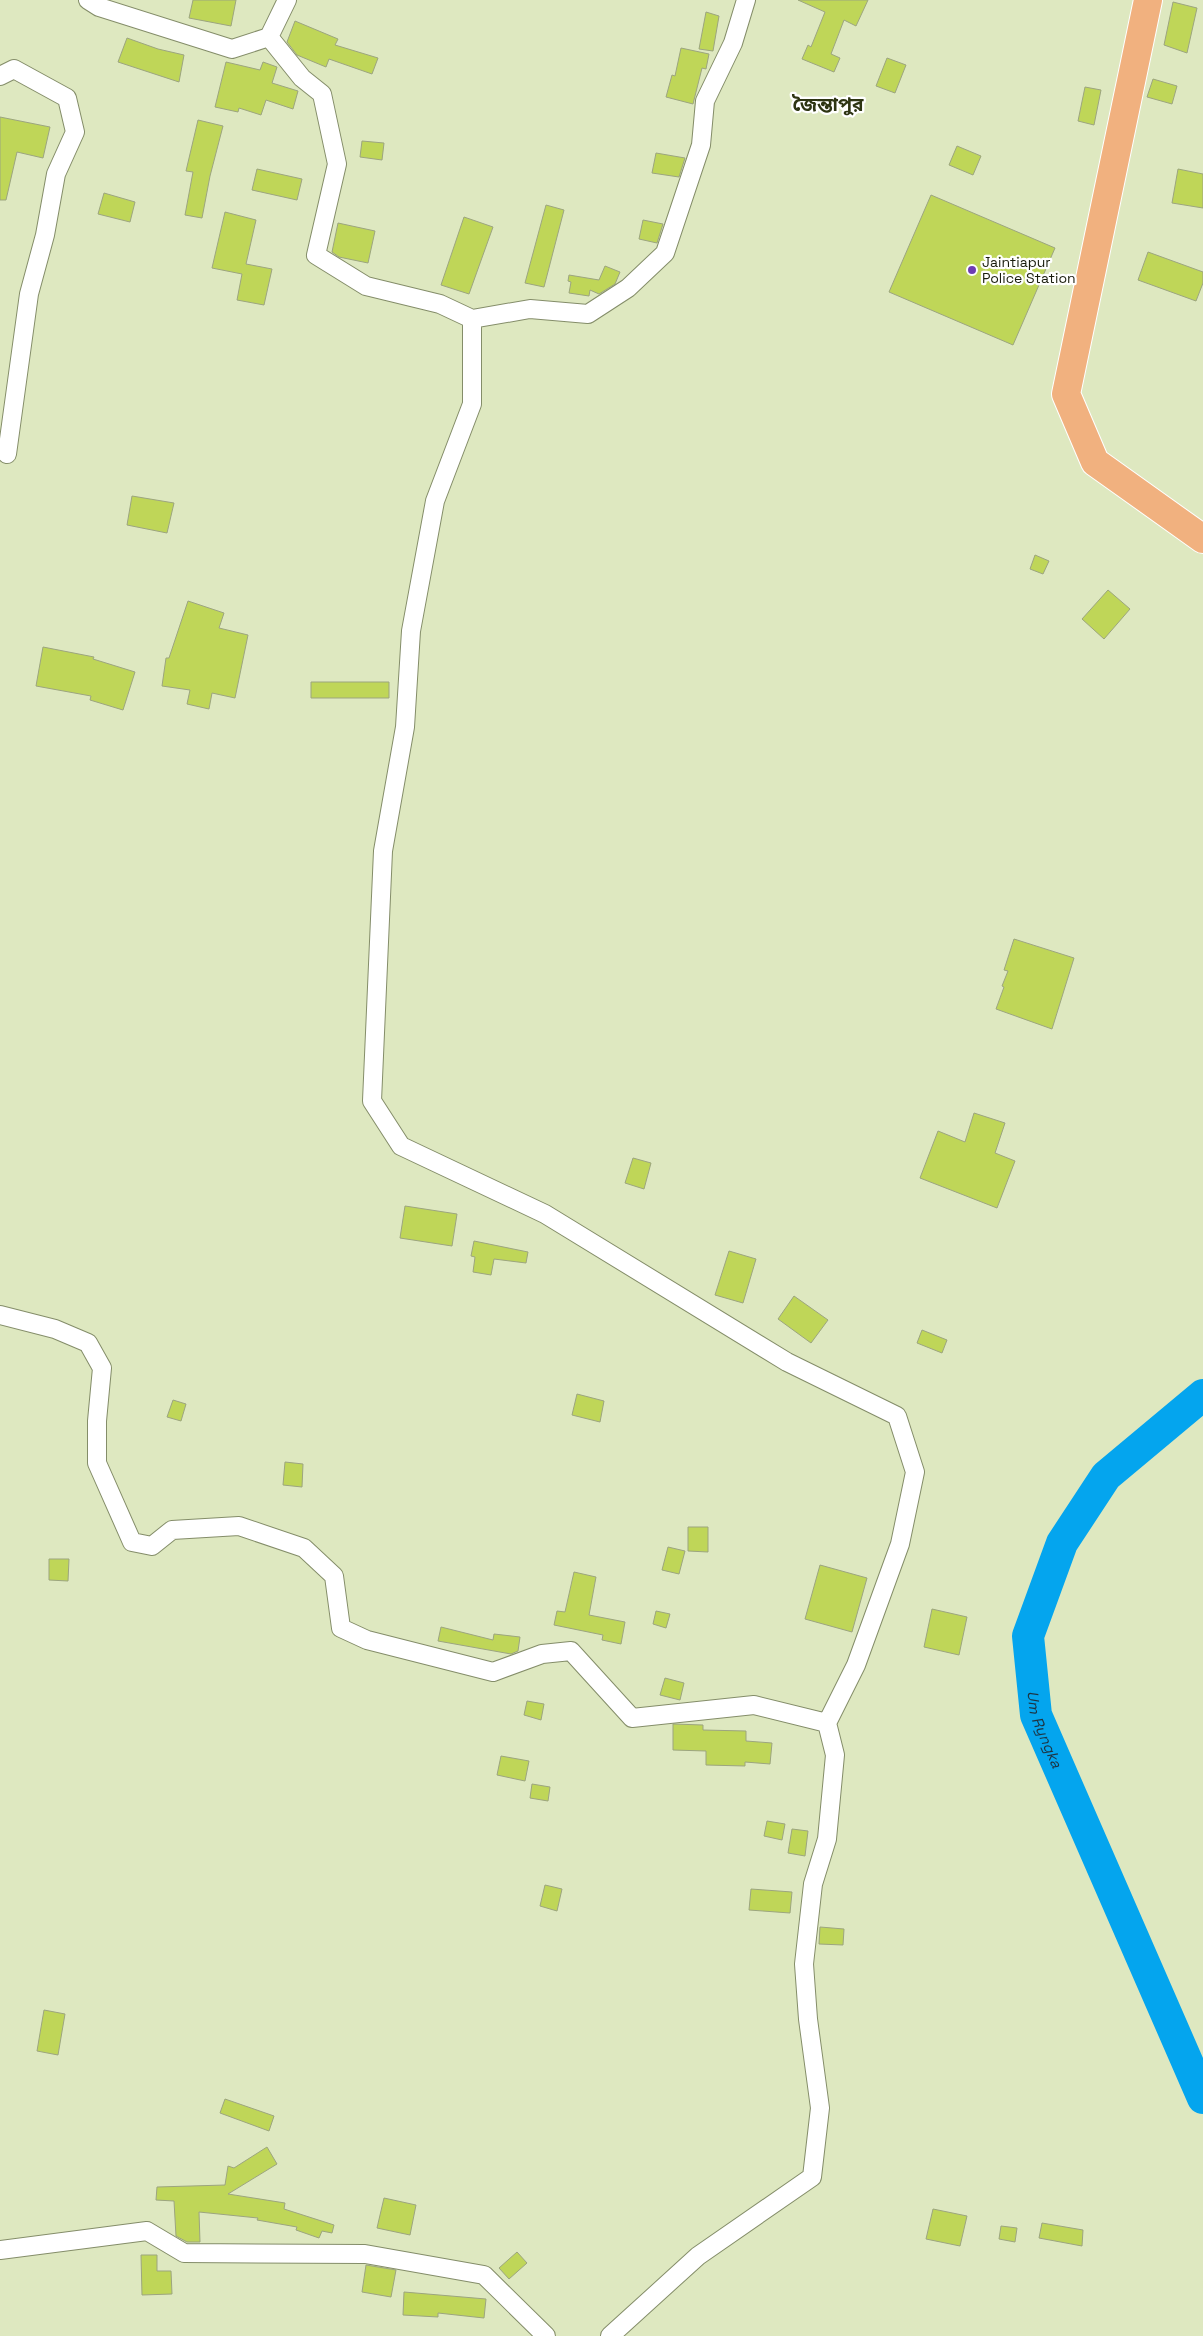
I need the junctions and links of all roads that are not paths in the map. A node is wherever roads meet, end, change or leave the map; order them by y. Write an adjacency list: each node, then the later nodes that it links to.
1 (88, 0): 5 (street)
2 (287, 0): 5 (street)
3 (746, 0): 7 (street)
4 (1148, 0): 9 (highway)
5 (269, 37): 7 (street)
6 (0, 76): 8 (street)
7 (472, 319): 11 (street)
8 (7, 454)
9 (1203, 539)
10 (0, 1315): 11 (street)
11 (827, 1723): 14 (street)
12 (0, 2250): 13 (street)
13 (546, 2336)
14 (610, 2336)

